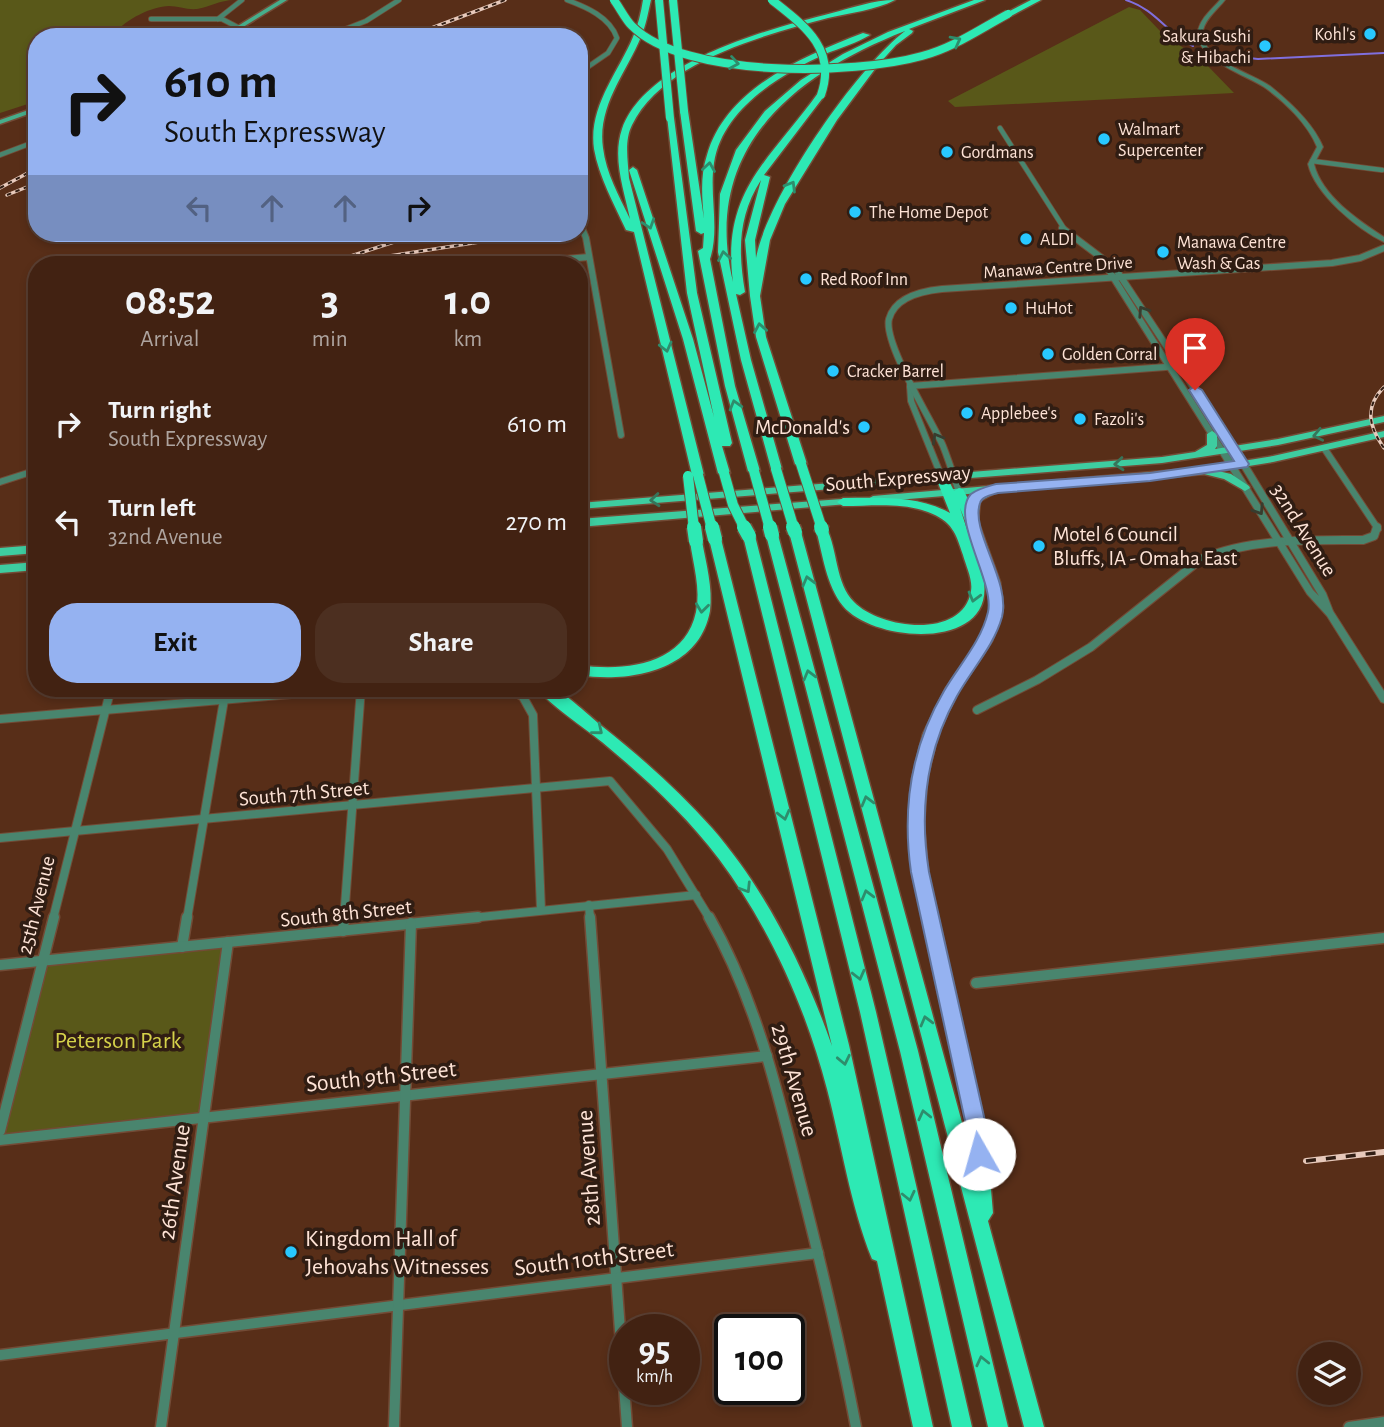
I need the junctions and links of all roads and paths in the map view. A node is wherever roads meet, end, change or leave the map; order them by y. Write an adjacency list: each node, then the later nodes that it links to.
1 (242, 0): 17 (street)
2 (284, 0): 19 (main road)
3 (289, 0): 20 (main road)
4 (399, 0): 21 (street)
5 (567, 0): 22 (street)
6 (614, 0): 12 (highway, one-way to 12, bridge)
7 (647, 0): 40 (highway)
8 (659, 0): 56 (highway, bridge)
9 (673, 0): 37 (highway, bridge)
10 (772, 0): 29 (highway, bridge)
11 (891, 0): 23 (highway)
12 (1037, 0)
13 (1223, 0): 30 (street)
14 (980, 1): 15 (highway); 37 (highway, one-way to 14)
15 (956, 9): 41 (highway, one-way to 15); 45 (highway, one-way to 15)
16 (150, 19): 17 (street)
17 (218, 19): 18 (street)
18 (239, 28)
19 (242, 28)
20 (243, 28)
21 (348, 28)
22 (588, 66)
23 (637, 110): 40 (highway); 56 (highway, one-way to 56)
24 (28, 111): 25 (main road)
25 (0, 120)
26 (1000, 128): 36 (street, 32nd Avenue)
27 (28, 145): 28 (street)
28 (0, 155)
29 (774, 158): 41 (highway); 45 (highway)
30 (1312, 162): 31 (street); 32 (street)
31 (1382, 170)
32 (1384, 240)
33 (585, 242): 35 (street)
34 (1384, 248): 38 (street, Manawa Centre Drive)
35 (589, 257): 49 (street)
36 (1102, 258): 38 (street, 32nd Avenue); 39 (street, 32nd Avenue)
37 (705, 259): 124 (highway, one-way to 37, bridge)
38 (1121, 277): 39 (street, Manawa Centre Drive); 42 (street, 32nd Avenue, one-way to 38)
39 (1112, 278): 43 (street, 32nd Avenue); 44 (street, Manawa Centre Drive)
40 (650, 281): 58 (highway, one-way to 58)
41 (755, 296): 67 (highway, one-way to 41, bridge)
42 (1179, 366): 43 (street); 51 (street, 32nd Avenue)
43 (1169, 367): 44 (street); 47 (street, 32nd Avenue)
44 (910, 386): 59 (street); 59 (street, one-way to 44)
45 (756, 394): 110 (highway, one-way to 45, bridge)
46 (1384, 419): 51 (main road, South Expressway, one-way to 51)
47 (1212, 434): 52 (street, 32nd Avenue); 53 (main road)
48 (1384, 434): 50 (main road, South Expressway)
49 (621, 435)
50 (1324, 448): 54 (main road, South Expressway); 69 (street)
51 (1235, 450): 52 (main road, South Expressway); 54 (street, 32nd Avenue)
52 (1223, 452): 53 (main road, South Expressway); 54 (street, 32nd Avenue)
53 (1187, 457): 59 (main road, South Expressway, one-way to 59)
54 (1236, 465): 57 (main road, South Expressway); 61 (street, 32nd Avenue); 69 (street, 32nd Avenue)
55 (28, 473): 60 (street)
56 (728, 473): 123 (highway, one-way to 123, bridge)
57 (1184, 473): 61 (main road); 62 (main road, South Expressway)
58 (693, 475): 75 (highway, one-way to 75, bridge); 113 (highway, one-way to 113, bridge)
59 (949, 478): 63 (highway); 65 (main road, South Expressway, one-way to 65)
60 (0, 482)
61 (1245, 488): 68 (street, 32nd Avenue, one-way to 68)
62 (996, 489): 63 (main road, South Expressway); 67 (highway)
63 (954, 492): 64 (main road, South Expressway); 67 (highway)
64 (843, 502): 66 (main road, South Expressway); 67 (highway)
65 (588, 505)
66 (588, 522)
67 (969, 531): 110 (highway)
68 (1281, 544): 69 (street); 74 (street, 32nd Avenue); 84 (street)
69 (1292, 544): 74 (street, 32nd Avenue)
70 (28, 550): 71 (main road)
71 (0, 552)
72 (28, 567): 73 (main road)
73 (0, 569)
74 (1329, 614): 82 (street, 32nd Avenue)
75 (588, 671)
76 (109, 697): 85 (street, 25th Avenue)
77 (224, 697): 83 (street)
78 (258, 697): 83 (street)
79 (360, 697): 89 (street)
80 (523, 697): 88 (street)
81 (555, 697): 113 (highway, one-way to 113)
82 (1384, 699)
83 (224, 700): 85 (street); 90 (street)
84 (977, 709)
85 (105, 710): 86 (street); 91 (street, 25th Avenue)
86 (0, 719)
87 (610, 781): 88 (street, South 7th Street); 93 (street, 29th Avenue)
88 (536, 788): 89 (street, South 7th Street); 95 (street)
89 (352, 806): 90 (street, South 7th Street); 97 (street)
90 (204, 820): 91 (street, South 7th Street); 100 (street)
91 (74, 832): 92 (street, South 7th Street); 101 (street, 25th Avenue)
92 (0, 838)
93 (696, 895): 94 (street, South 8th Street); 104 (street, 29th Avenue)
94 (589, 905): 95 (street, South 8th Street); 105 (street, 28th Avenue)
95 (541, 910): 96 (street, South 8th Street)
96 (411, 923): 97 (street, South 8th Street); 106 (street)
97 (343, 931): 99 (street, South 8th Street)
98 (1384, 938): 103 (street)
99 (228, 942): 100 (street, South 8th Street); 107 (street, 26th Avenue)
100 (182, 947): 101 (street, South 8th Street)
101 (42, 961): 102 (street, South 8th Street); 108 (street, 25th Avenue)
102 (0, 965)
103 (976, 982)
104 (767, 1056): 105 (street, South 9th Street); 111 (street, 29th Avenue)
105 (602, 1072): 106 (street, South 9th Street); 112 (street, 28th Avenue)
106 (405, 1095): 107 (street, South 9th Street); 114 (street)
107 (204, 1118): 109 (street, South 9th Street); 115 (street, 26th Avenue)
108 (0, 1131)
109 (0, 1140)
110 (988, 1252): 125 (highway)
111 (818, 1253): 112 (street, South 10th Street); 121 (street, 29th Avenue)
112 (617, 1276): 114 (street, South 10th Street); 120 (street, 28th Avenue)
113 (896, 1296): 122 (highway)
114 (398, 1304): 115 (street, South 10th Street); 119 (street)
115 (174, 1334): 116 (street, South 10th Street); 118 (street, 26th Avenue)
116 (0, 1355)
117 (1384, 1422): 126 (street)
118 (161, 1427)
119 (394, 1427)
120 (627, 1427)
121 (856, 1427)
122 (923, 1427)
123 (962, 1427)
124 (998, 1427)
125 (1034, 1427)
126 (1349, 1427)

